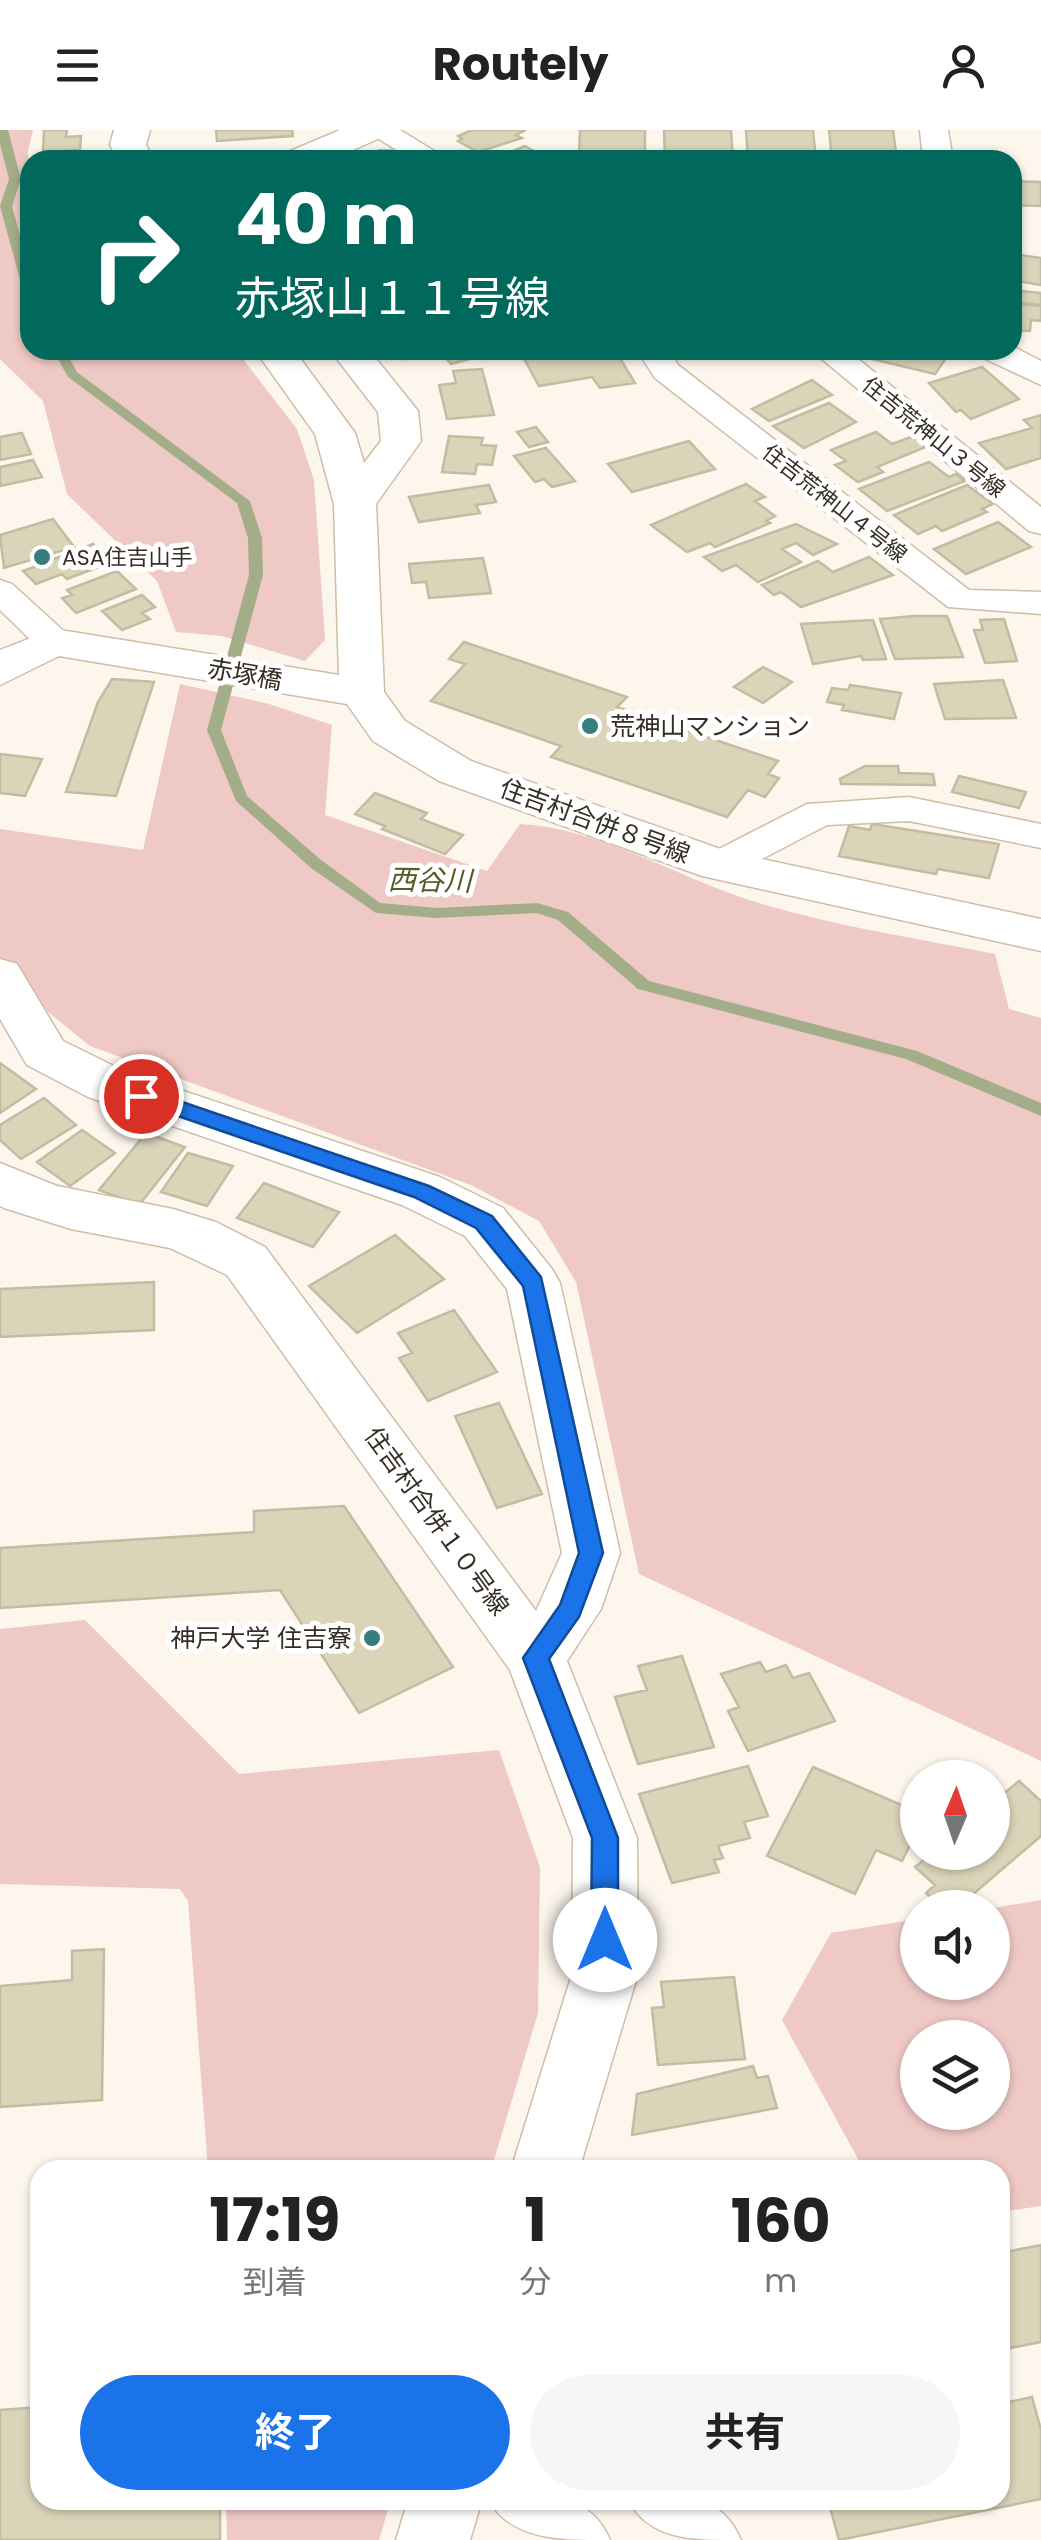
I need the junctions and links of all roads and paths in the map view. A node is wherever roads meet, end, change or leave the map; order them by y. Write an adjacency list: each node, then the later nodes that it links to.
1 (370, 130): 3 (street)
2 (379, 130): 4 (street)
3 (320, 146)
4 (416, 150)
5 (281, 360): 11 (street)
6 (357, 360): 11 (street)
7 (660, 360): 14 (street, 住吉荒神山４号線)
8 (839, 360): 12 (street, 住吉荒神山３号線)
9 (1018, 360): 10 (street)
10 (1041, 375)
11 (355, 504): 17 (street)
12 (1041, 524)
13 (0, 592): 15 (street)
14 (1041, 603)
15 (54, 642): 16 (street); 17 (street, 赤塚橋)
16 (0, 671)
17 (362, 693): 19 (street, 住吉村合併８号線)
18 (1041, 836): 19 (street)
19 (720, 865): 20 (street, 住吉村合併８号線)
20 (1041, 935)
21 (0, 976): 23 (street)
22 (0, 1182): 23 (street, 住吉村合併１０号線)
23 (536, 1658): 24 (street, 住吉村合併１０号線)
24 (548, 2160)
25 (442, 2510): 28 (street)
26 (534, 2510): 29 (street)
27 (671, 2510): 30 (street)
28 (433, 2540)
29 (578, 2540)
30 (710, 2540)

